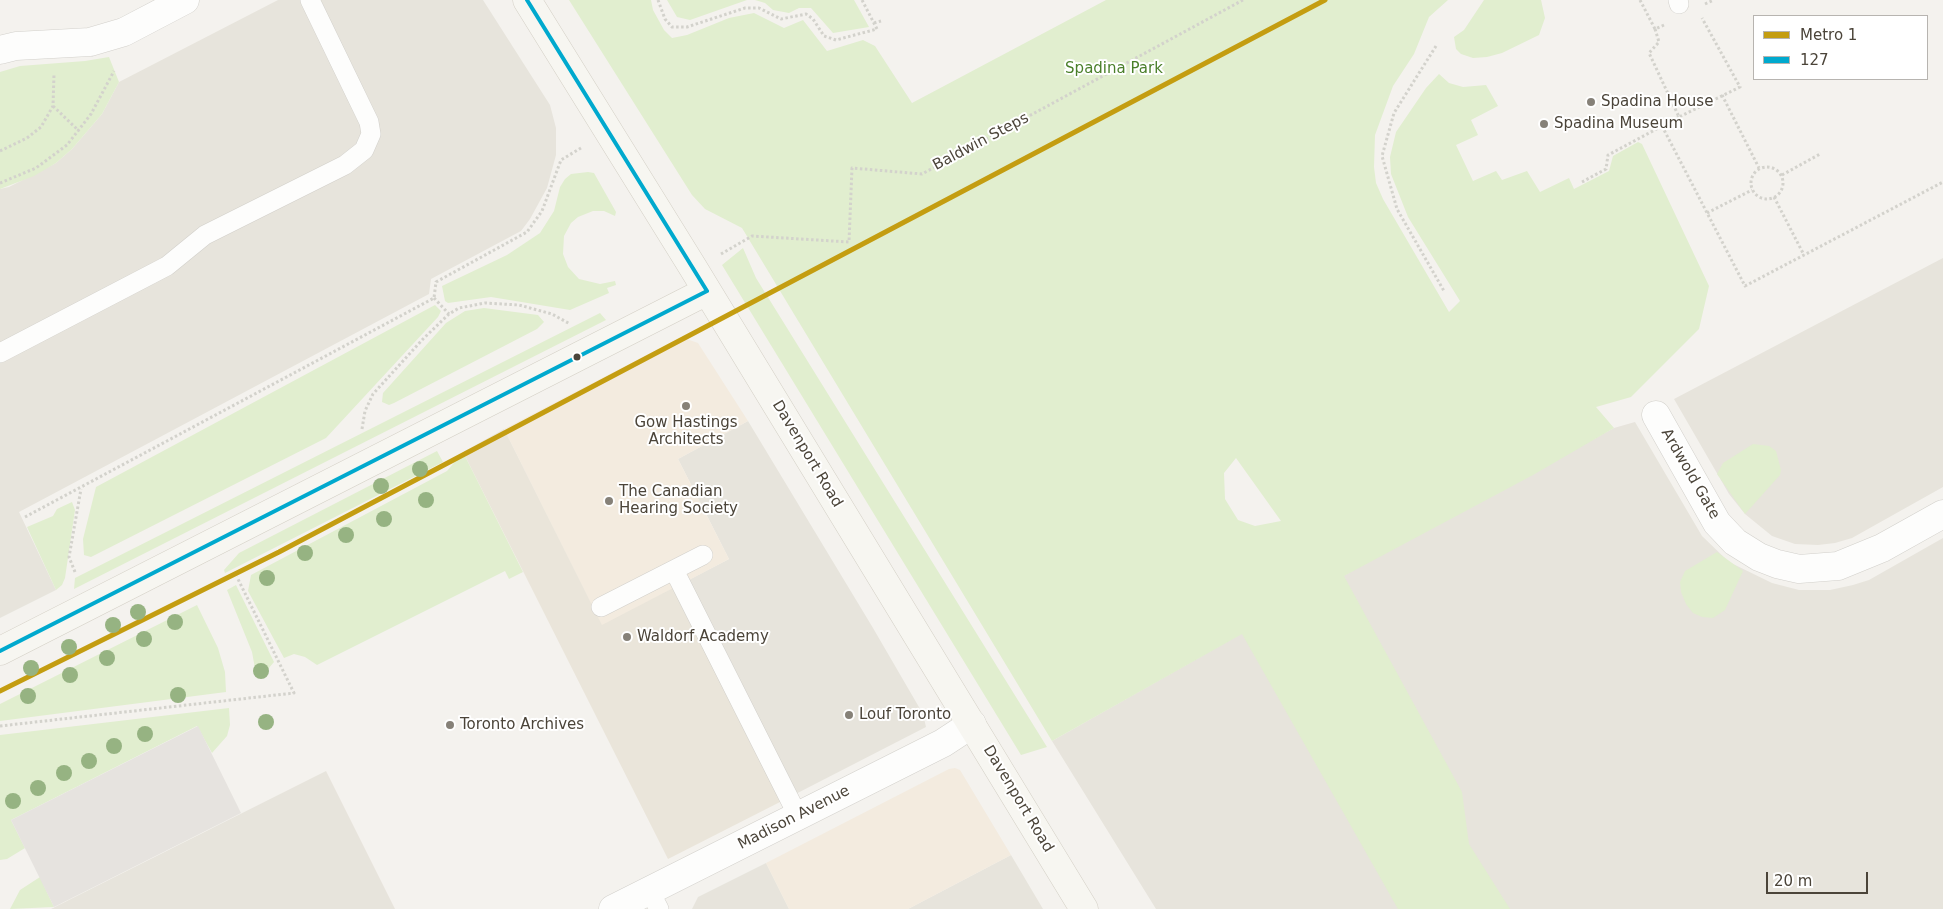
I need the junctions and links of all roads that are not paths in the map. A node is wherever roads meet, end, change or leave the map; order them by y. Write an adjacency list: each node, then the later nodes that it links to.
1 (185, 0): 4 (street)
2 (310, 0): 6 (lane)
3 (527, 0): 5 (street, Davenport Road)
4 (0, 50)
5 (707, 291): 12 (street); 13 (street, Davenport Road)
6 (0, 353)
7 (1656, 415): 8 (street, Ardwold Gate)
8 (1943, 514)
9 (703, 555): 10 (lane)
10 (674, 570): 11 (lane); 14 (lane)
11 (601, 607)
12 (0, 651)
13 (972, 724): 14 (street, Madison Avenue); 17 (street, Davenport Road)
14 (798, 816): 15 (street, Madison Avenue)
15 (654, 900): 16 (street, Madison Avenue)
16 (613, 909)
17 (1084, 909)

